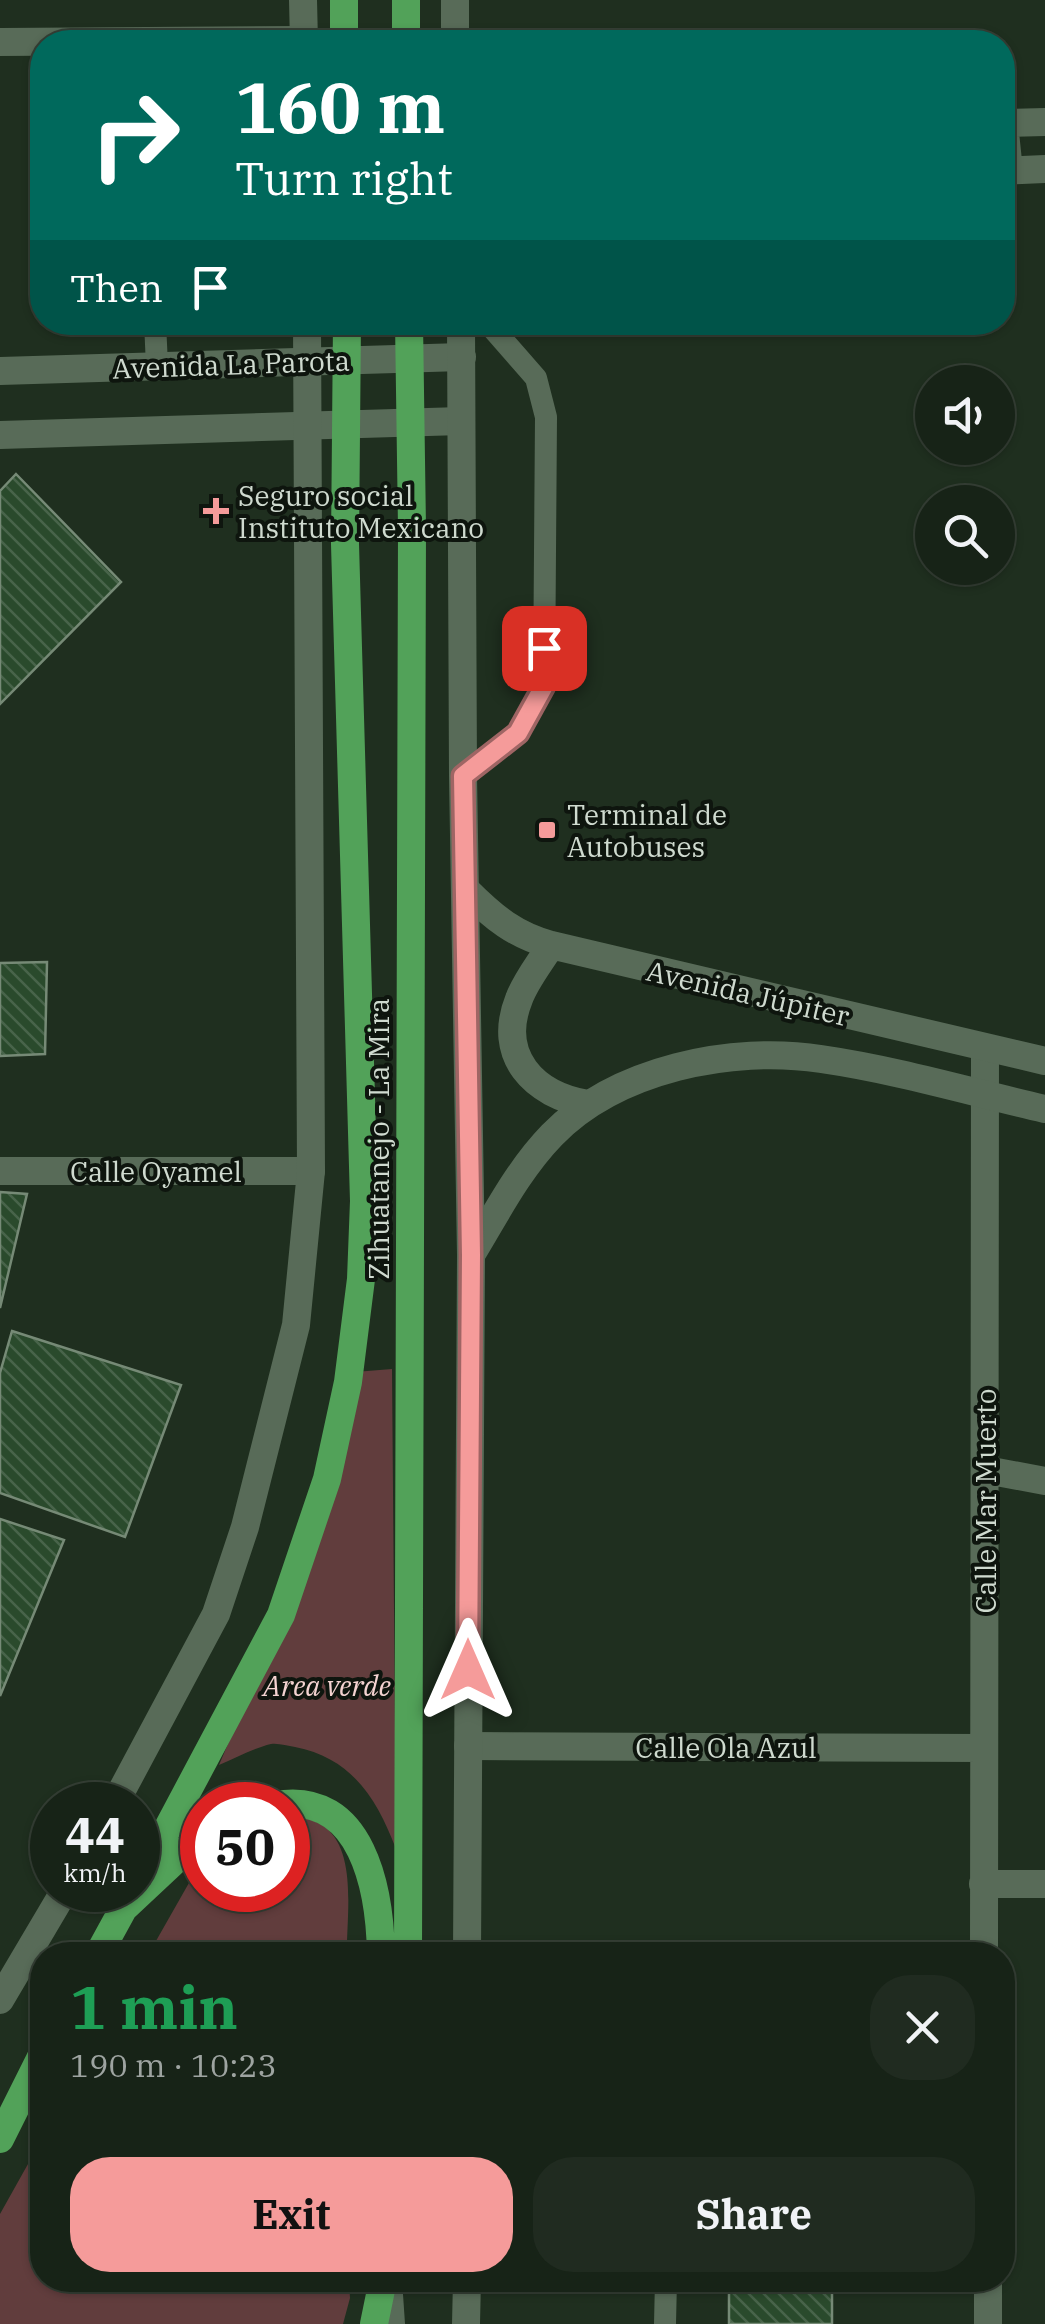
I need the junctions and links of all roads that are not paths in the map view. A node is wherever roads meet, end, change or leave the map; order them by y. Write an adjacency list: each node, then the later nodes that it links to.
1 (304, 0): 5 (street)
2 (344, 0): 6 (highway)
3 (406, 0): 7 (highway)
4 (455, 0): 8 (street)
5 (304, 30)
6 (344, 30)
7 (406, 30)
8 (456, 30)
9 (0, 42): 10 (street)
10 (30, 42)
11 (1045, 122): 12 (street)
12 (1015, 123)
13 (1045, 169): 14 (street)
14 (1015, 170)
15 (155, 335): 25 (lane)
16 (307, 335): 24 (street)
17 (347, 335): 23 (highway, Zihuatanejo - La Mira)
18 (409, 335): 22 (highway, Zihuatanejo - La Mira)
19 (462, 335): 21 (street)
20 (498, 335): 32 (lane)
21 (462, 357): 22 (street, Avenida La Parota); 27 (street)
22 (410, 359): 23 (street, Avenida La Parota); 29 (highway, Zihuatanejo - La Mira)
23 (348, 360): 24 (street, Avenida La Parota); 30 (highway, Zihuatanejo - La Mira)
24 (307, 361): 25 (street, Avenida La Parota); 28 (street)
25 (157, 366): 26 (street, Avenida La Parota)
26 (0, 371)
27 (461, 422): 29 (street); 32 (street)
28 (306, 424): 30 (street); 31 (street); 40 (street)
29 (409, 424): 30 (street); 59 (highway, Zihuatanejo - La Mira)
30 (348, 426): 49 (highway, Zihuatanejo - La Mira)
31 (0, 434)
32 (463, 776): 33 (street)
33 (467, 891): 34 (street, Avenida Júpiter); 42 (street)
34 (551, 946): 35 (street, Avenida Júpiter); 38 (street)
35 (985, 1048): 36 (street, Avenida Júpiter); 37 (street, Calle Mar Muerto)
36 (1045, 1061)
37 (984, 1094): 38 (street, Avenida Júpiter); 39 (street, Avenida Júpiter); 43 (street, Calle Mar Muerto)
38 (588, 1104): 42 (street, Avenida Júpiter)
39 (1045, 1109)
40 (311, 1170): 41 (street, Calle Oyamel); 47 (street)
41 (0, 1171)
42 (471, 1255): 45 (street)
43 (986, 1470): 44 (street); 46 (street, Calle Mar Muerto)
44 (1045, 1481)
45 (468, 1746): 46 (street, Calle Ola Azul); 60 (street)
46 (984, 1748): 52 (street, Calle Mar Muerto)
47 (126, 1782)
48 (310, 1805): 58 (highway)
49 (160, 1842)
50 (180, 1854): 51 (highway)
51 (160, 1870)
52 (984, 1884): 53 (street); 61 (street, Calle Mar Muerto)
53 (1045, 1884)
54 (52, 1912): 56 (street)
55 (122, 1912): 57 (highway, Zihuatanejo - La Mira)
56 (34, 1942)
57 (105, 1942)
58 (381, 1942)
59 (408, 1942)
60 (467, 1942)
61 (984, 1942)
62 (30, 1949): 63 (street)
63 (0, 2000)
64 (30, 2079): 65 (highway)
65 (0, 2139)
66 (382, 2292): 71 (highway)
67 (387, 2292): 72 (street)
68 (466, 2292): 73 (street)
69 (666, 2292): 74 (lane)
70 (988, 2292): 75 (street)
71 (374, 2324)
72 (391, 2324)
73 (466, 2324)
74 (665, 2324)
75 (988, 2324)

